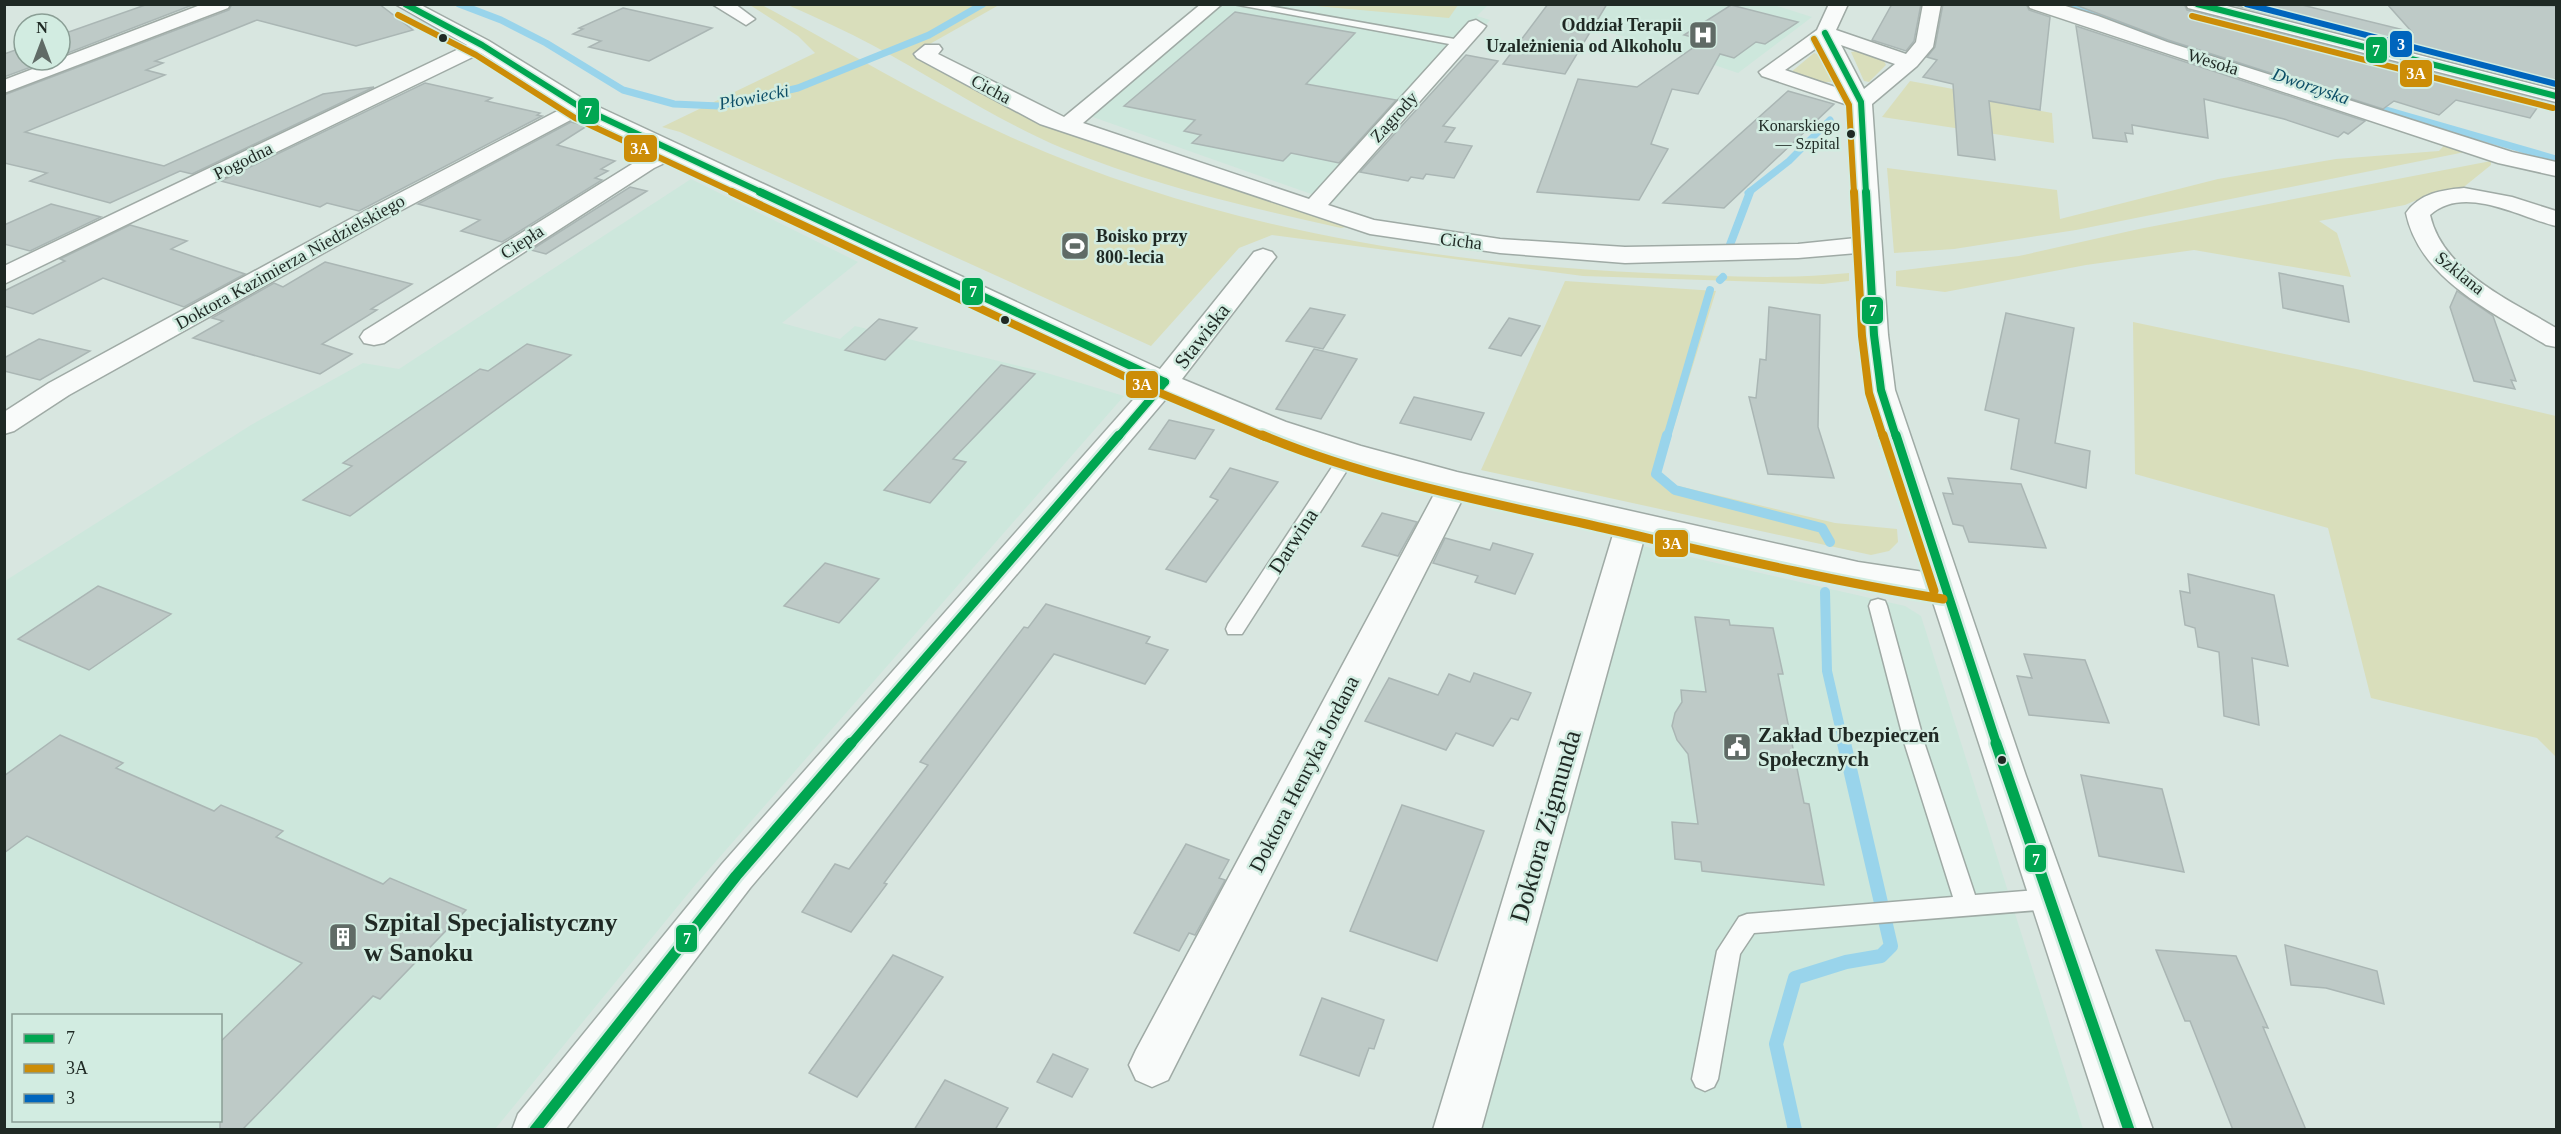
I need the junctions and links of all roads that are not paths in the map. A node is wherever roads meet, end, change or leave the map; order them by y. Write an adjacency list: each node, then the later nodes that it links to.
1 (221, 4): 18 (street)
2 (404, 4): 14 (street)
3 (721, 4): 10 (street)
4 (1213, 4): 23 (street)
5 (1238, 4): 13 (lane)
6 (1839, 4): 12 (street)
7 (1932, 4): 16 (street)
8 (2037, 4): 25 (street, Wesoła)
9 (2195, 4): 17 (street)
10 (746, 19)
11 (1476, 27): 13 (street, Zagrody)
12 (1825, 33): 16 (street); 21 (street); 21 (street)
13 (1460, 43): 26 (street, Zagrody)
14 (482, 45): 22 (street); 30 (street, Pogodna)
15 (932, 49): 23 (street, Cicha)
16 (1910, 62): 21 (street)
17 (2433, 63): 19 (street); 20 (street)
18 (4, 87)
19 (2556, 89)
20 (2556, 96)
21 (1861, 102): 28 (street)
22 (580, 106): 24 (street); 34 (street, Doktora Kazimierza Niedzielskiego)
23 (1068, 126): 26 (street, Cicha)
24 (671, 151): 31 (street, Ciepła); 33 (street)
25 (2556, 169)
26 (1313, 208): 28 (street, Cicha)
27 (2556, 219): 32 (street, Szklana)
28 (1870, 244): 38 (street)
29 (1263, 257): 33 (street, Stawiska)
30 (4, 276)
31 (374, 337)
32 (2556, 339)
33 (1165, 382): 35 (street); 45 (street, Stawiska)
34 (4, 425)
35 (1350, 453): 36 (street); 40 (lane, Darwina)
36 (1456, 483): 37 (street); 43 (street, Doktora Henryka Jordana)
37 (1634, 522): 38 (street); 46 (street, Doktora Zigmunda)
38 (1946, 587): 41 (street)
39 (1878, 606): 42 (lane)
40 (1235, 629)
41 (2051, 899): 42 (lane); 47 (street)
42 (1966, 906): 44 (lane)
43 (1152, 1065)
44 (1705, 1079)
45 (535, 1130)
46 (1457, 1130)
47 (2128, 1130)

